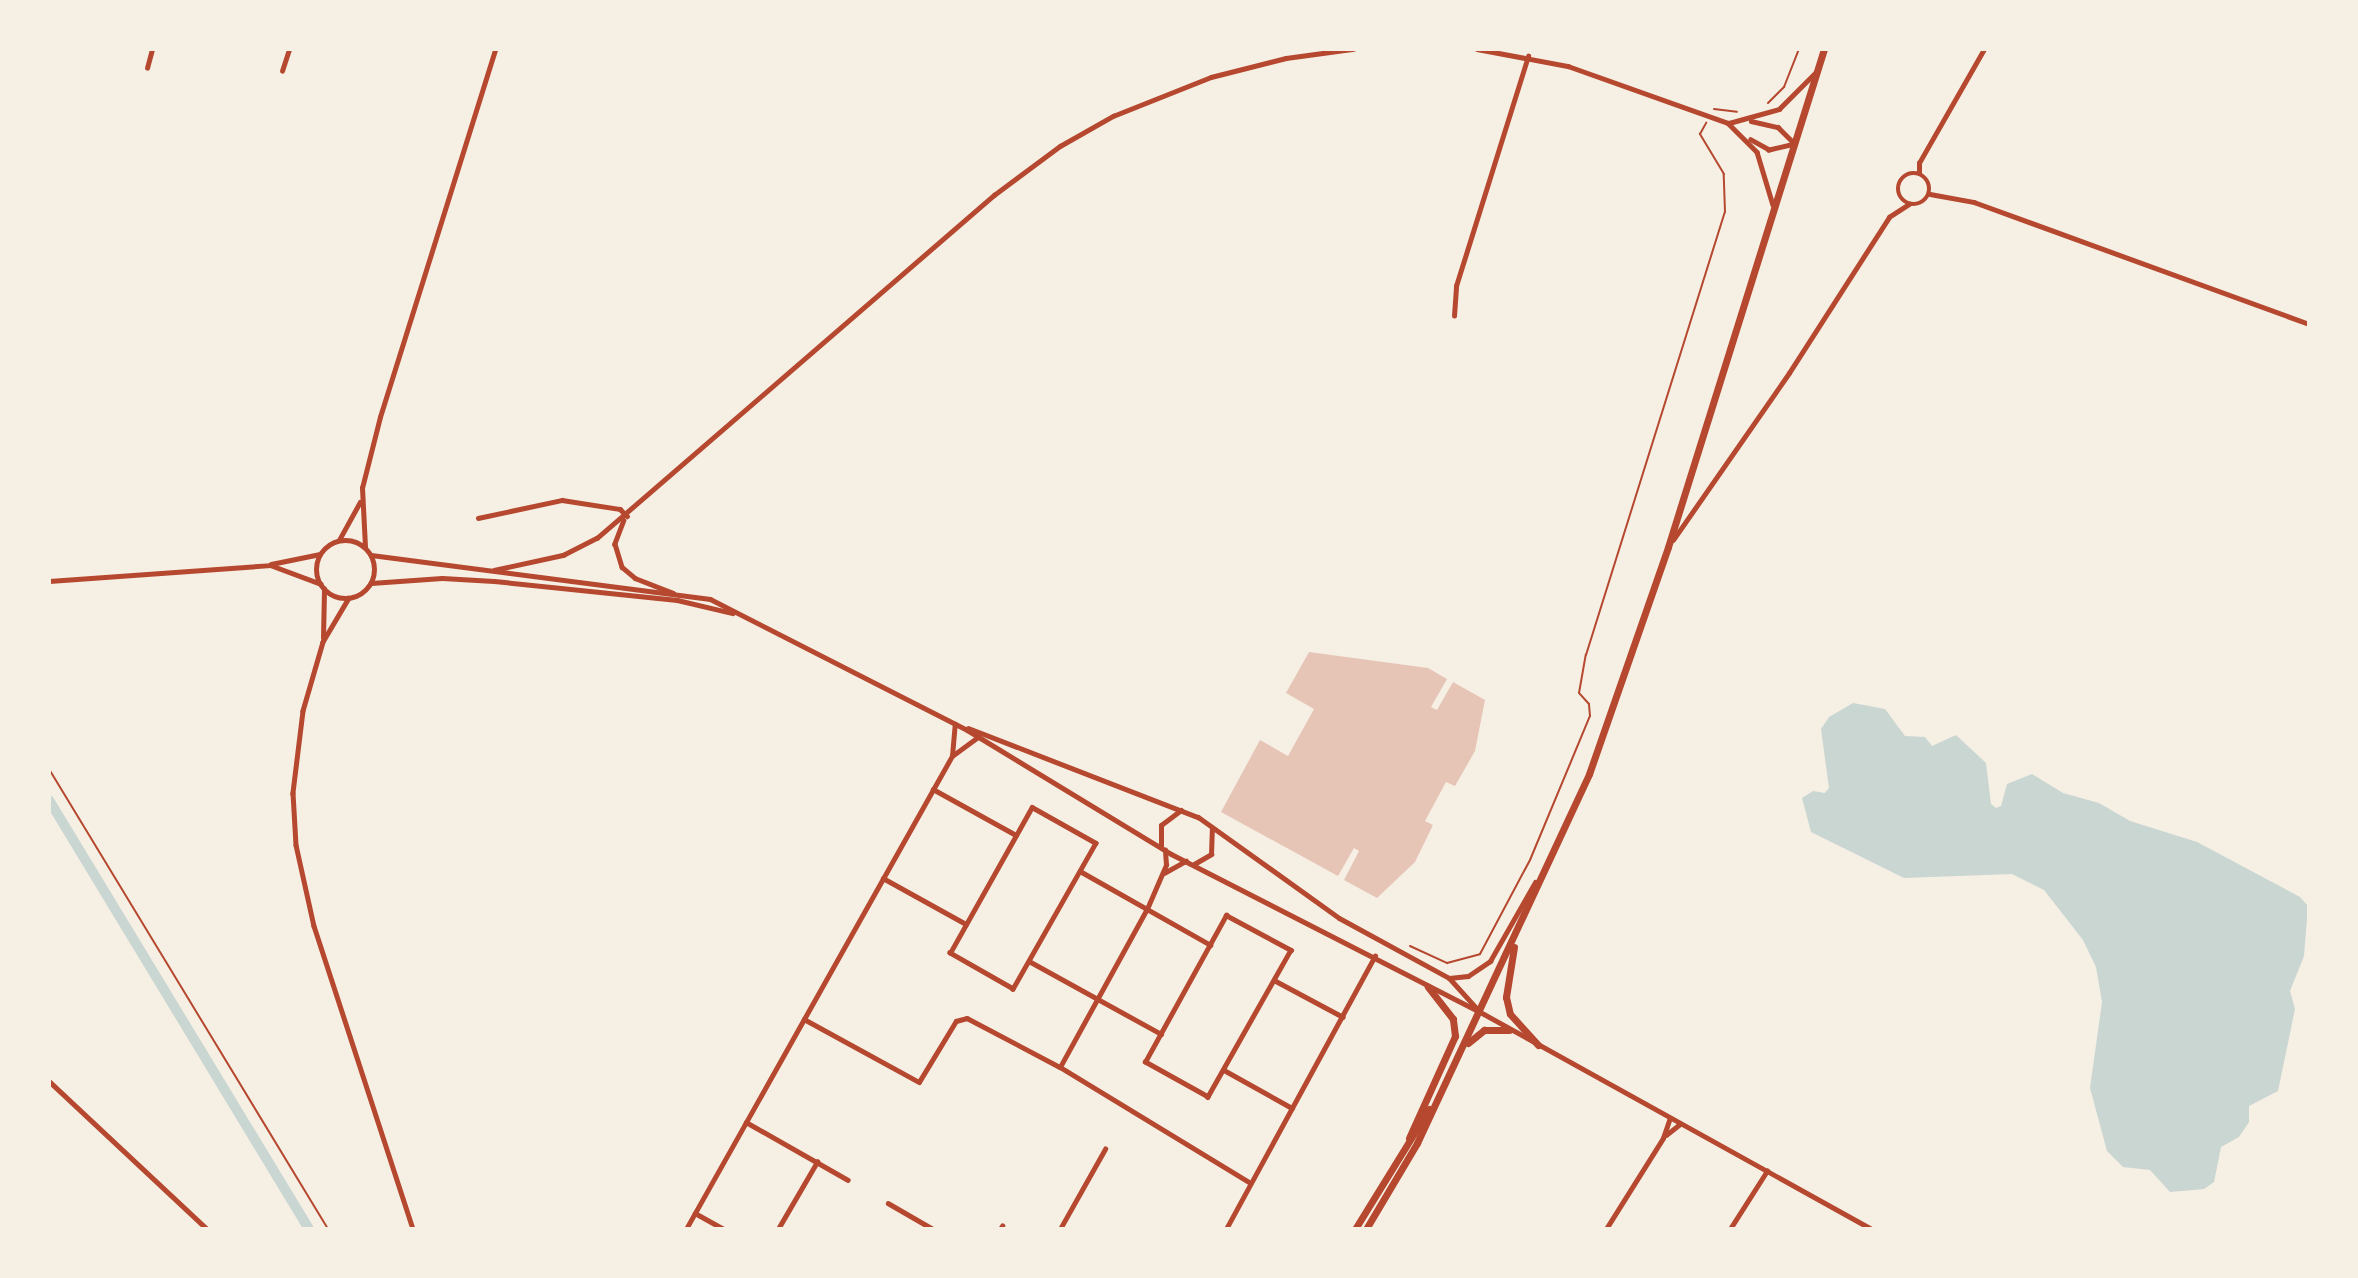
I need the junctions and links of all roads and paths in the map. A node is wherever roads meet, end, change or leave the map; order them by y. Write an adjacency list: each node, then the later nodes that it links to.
1 (152, 49): 10 (street)
2 (289, 49): 11 (street)
3 (495, 49): 26 (street)
4 (1353, 49): 27 (street)
5 (1477, 49): 9 (street)
6 (1799, 49): 13 (path)
7 (1824, 49): 12 (main road)
8 (1984, 49): 20 (street)
9 (1528, 56): 15 (street); 24 (street)
10 (147, 68)
11 (282, 71)
12 (1815, 73): 16 (street); 19 (main road)
13 (1758, 109)
14 (1747, 112): 15 (path)
15 (1710, 117): 17 (street); 64 (path)
16 (1751, 121): 17 (street); 19 (street)
17 (1728, 123): 18 (street)
18 (1745, 136): 19 (street); 23 (street)
19 (1795, 144): 23 (main road)
20 (1919, 173): 21 (street); 22 (street)
21 (1930, 194): 22 (street); 25 (street)
22 (1909, 204): 31 (street)
23 (1774, 208): 31 (main road)
24 (1454, 316)
25 (2309, 322)
26 (360, 501): 29 (street); 30 (street)
27 (627, 516): 28 (street); 35 (street); 39 (street)
28 (478, 518)
29 (340, 540): 30 (street); 32 (street)
30 (365, 547): 33 (street)
31 (1668, 547): 52 (main road)
32 (320, 554): 34 (street); 38 (street)
33 (371, 555): 35 (street); 37 (street)
34 (271, 565): 36 (street); 38 (street)
35 (485, 571): 39 (street)
36 (49, 581)
37 (371, 583): 40 (street); 41 (street)
38 (323, 587): 40 (street); 42 (street)
39 (673, 593): 41 (street)
40 (349, 598): 42 (street)
41 (743, 615): 43 (street)
42 (323, 642): 99 (street)
43 (944, 719): 44 (street); 45 (street)
44 (955, 724): 45 (street); 46 (street)
45 (970, 730): 46 (street); 47 (street); 51 (street)
46 (956, 736): 48 (street)
47 (978, 737): 48 (street); 55 (street)
48 (952, 756): 50 (street)
49 (49, 769): 98 (path)
50 (933, 789): 54 (street); 60 (street)
51 (1181, 810): 53 (street); 55 (street)
52 (1568, 824): 63 (main road); 68 (street)
53 (1212, 827): 57 (street); 68 (street)
54 (1016, 835): 58 (street); 62 (street)
55 (1163, 848): 56 (street); 59 (street)
56 (1186, 861): 57 (street); 59 (street)
57 (1194, 864): 66 (street)
58 (1080, 871): 61 (street); 67 (street)
59 (1163, 874): 61 (street)
60 (883, 878): 62 (street); 74 (street)
61 (1147, 909): 65 (street); 71 (street)
62 (966, 924): 67 (street)
63 (1516, 936): 72 (main road); 77 (main road)
64 (1401, 942)
65 (1210, 945): 69 (street); 76 (street)
66 (1375, 956): 70 (street); 73 (street)
67 (1029, 961): 71 (street)
68 (1449, 978): 72 (street)
69 (1274, 980): 73 (street); 80 (street)
70 (1427, 987): 72 (street); 87 (main road)
71 (1097, 999): 76 (street); 79 (street)
72 (1480, 1012): 75 (street); 78 (main road)
73 (1343, 1017): 83 (street)
74 (804, 1018): 79 (street); 85 (street)
75 (1509, 1030): 77 (street); 78 (main road)
76 (1161, 1034): 80 (street)
77 (1538, 1045): 84 (street)
78 (1461, 1052): 82 (main road)
79 (1060, 1067): 93 (street)
80 (1224, 1070): 83 (street)
81 (49, 1081): 97 (street)
82 (1440, 1094): 87 (main road); 108 (main road)
83 (1292, 1108): 93 (street)
84 (1670, 1118): 86 (street); 88 (street)
85 (746, 1122): 90 (street); 95 (street)
86 (1680, 1124): 88 (street); 91 (street)
87 (1409, 1138): 107 (main road)
88 (1663, 1138): 109 (street)
89 (1105, 1149): 105 (street)
90 (817, 1162): 92 (street); 102 (street)
91 (1767, 1171): 110 (street); 111 (street)
92 (848, 1180)
93 (1251, 1183): 106 (street)
94 (888, 1203): 96 (street)
95 (695, 1213): 100 (street); 101 (street)
96 (919, 1221): 103 (street); 104 (street)
97 (207, 1229)
98 (328, 1229)
99 (413, 1229)
100 (686, 1229)
101 (724, 1229)
102 (778, 1229)
103 (914, 1229)
104 (933, 1229)
105 (1060, 1229)
106 (1226, 1229)
107 (1355, 1229)
108 (1366, 1229)
109 (1606, 1229)
110 (1730, 1229)
111 (1872, 1229)

